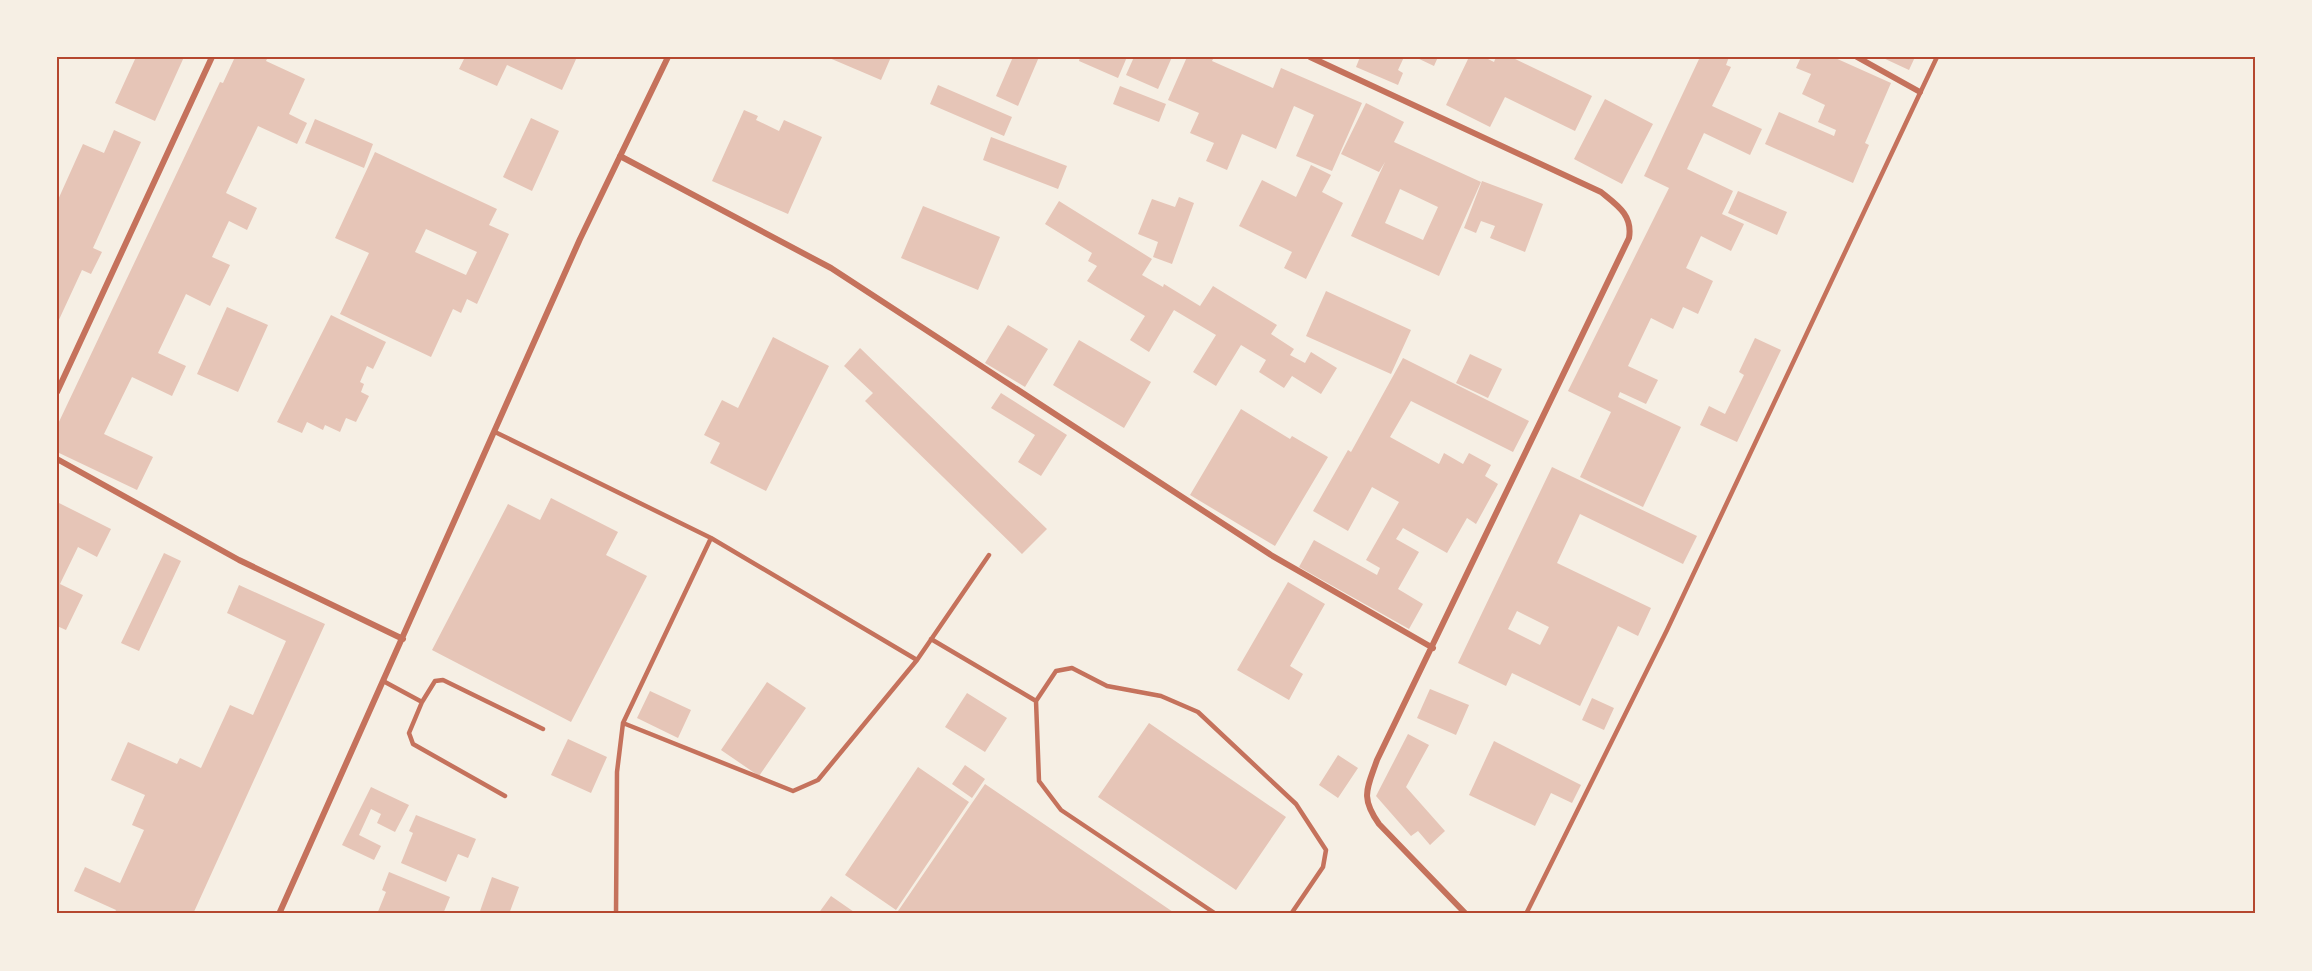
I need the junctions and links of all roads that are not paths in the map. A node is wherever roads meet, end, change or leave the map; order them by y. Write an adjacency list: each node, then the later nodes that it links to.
1 (212, 57): 8 (street)
2 (668, 57): 7 (street)
3 (1310, 57): 15 (street)
4 (1857, 57): 6 (street)
5 (1937, 57): 6 (lane)
6 (1920, 93): 28 (lane)
7 (620, 156): 9 (street); 15 (street)
8 (57, 392)
9 (495, 432): 11 (lane); 13 (street)
10 (57, 459): 13 (street)
11 (711, 538): 16 (lane); 20 (lane)
12 (989, 555): 14 (lane)
13 (403, 639): 17 (street)
14 (931, 639): 16 (lane); 18 (lane)
15 (1433, 648): 27 (street)
16 (916, 660): 20 (lane)
17 (385, 682): 19 (lane); 23 (street)
18 (1036, 701): 25 (lane); 26 (lane)
19 (422, 702): 21 (lane); 22 (lane)
20 (623, 723): 24 (lane)
21 (543, 729)
22 (505, 796)
23 (279, 914)
24 (616, 914)
25 (1216, 914)
26 (1291, 914)
27 (1466, 914)
28 (1526, 914)

